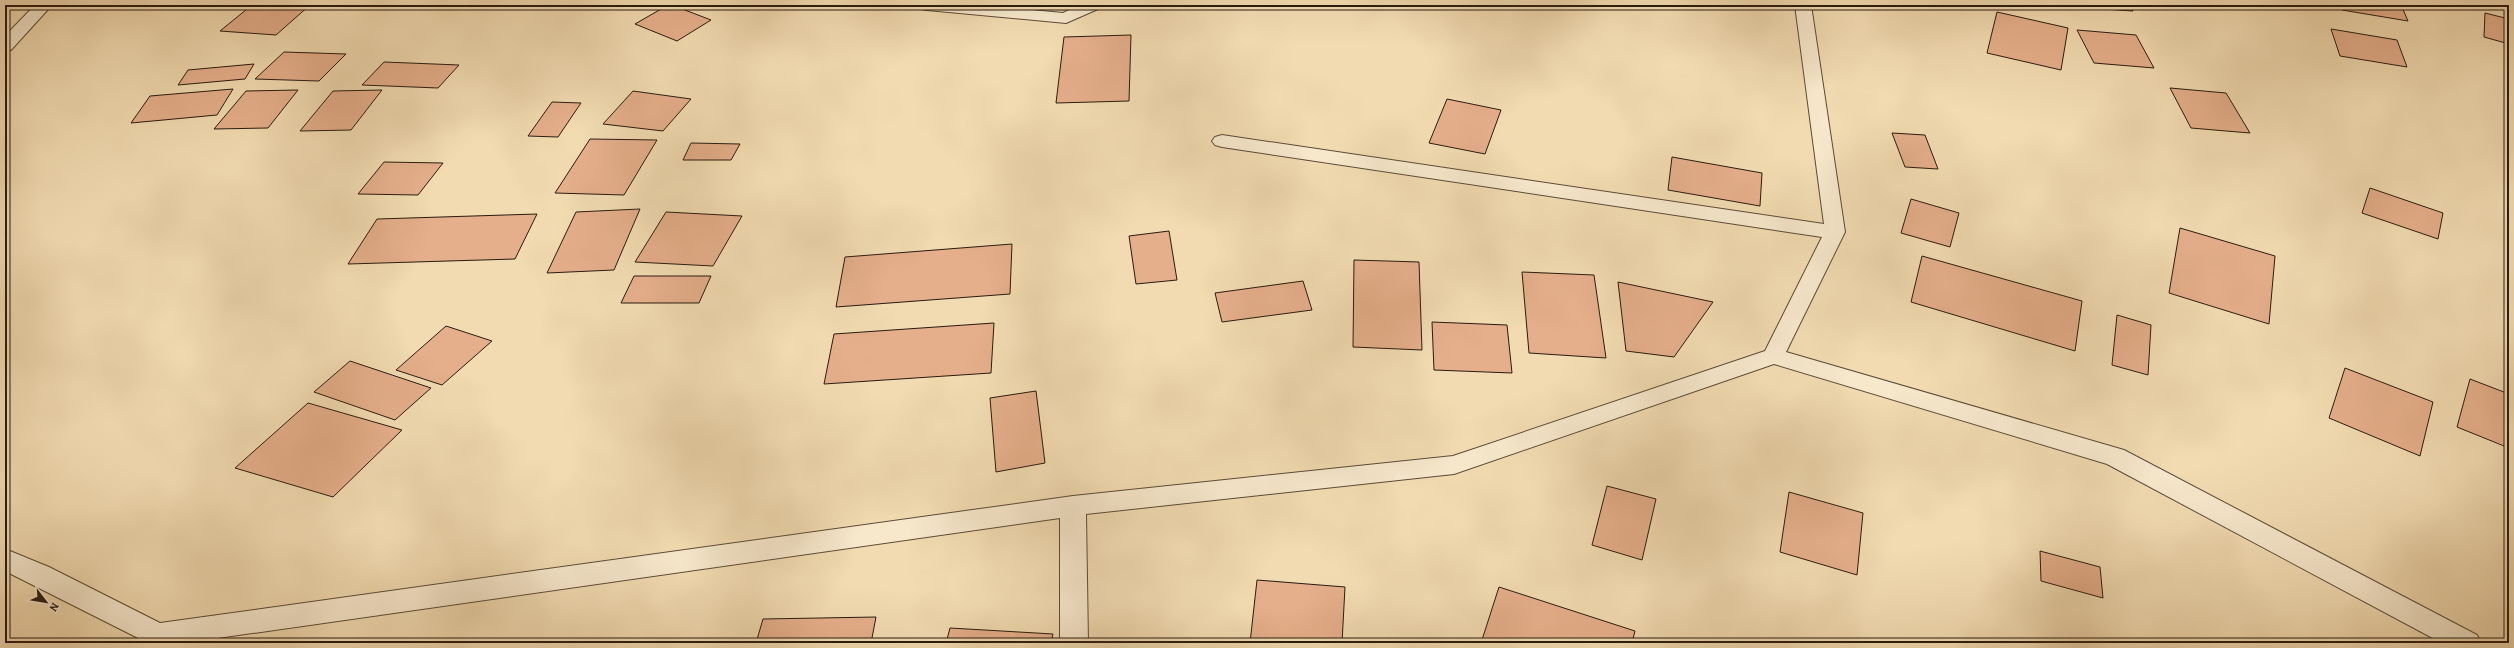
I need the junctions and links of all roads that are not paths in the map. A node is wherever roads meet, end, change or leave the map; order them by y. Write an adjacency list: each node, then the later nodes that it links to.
1 (44, 5): 5 (street)
2 (927, 5): 3 (street)
3 (1092, 5)
4 (1803, 5): 7 (street)
5 (5, 46)
6 (1222, 141): 7 (street)
7 (1835, 232): 8 (street)
8 (1773, 356): 9 (street); 13 (street)
9 (1073, 506): 11 (street); 12 (street)
10 (5, 560): 11 (street)
11 (152, 639)
12 (1074, 643)
13 (2468, 643)

